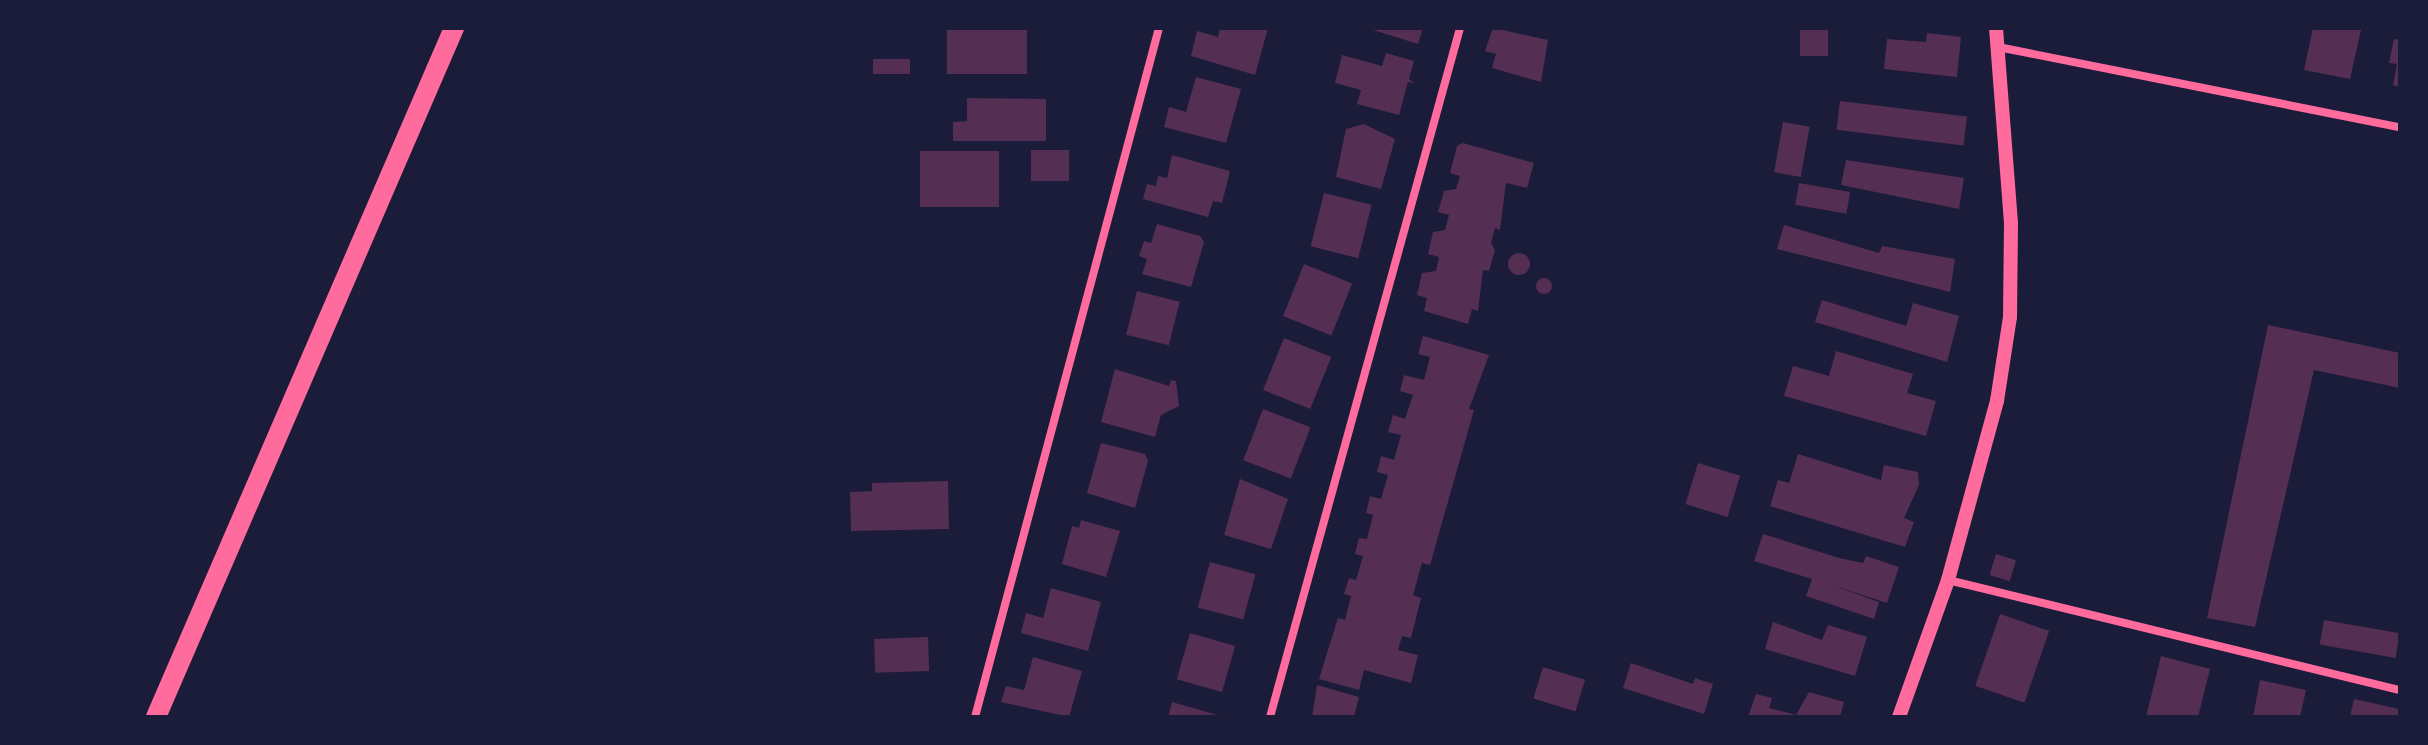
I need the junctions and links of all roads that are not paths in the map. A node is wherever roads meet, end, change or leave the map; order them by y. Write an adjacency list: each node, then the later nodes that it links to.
1 (454, 28): 9 (main road)
2 (1159, 28): 10 (street)
3 (1460, 28): 11 (street)
4 (1996, 28): 5 (street)
5 (1998, 47): 6 (street); 7 (street)
6 (2400, 127)
7 (1948, 580): 8 (street); 12 (street)
8 (2400, 690)
9 (156, 717)
10 (975, 717)
11 (1270, 717)
12 (1899, 717)

